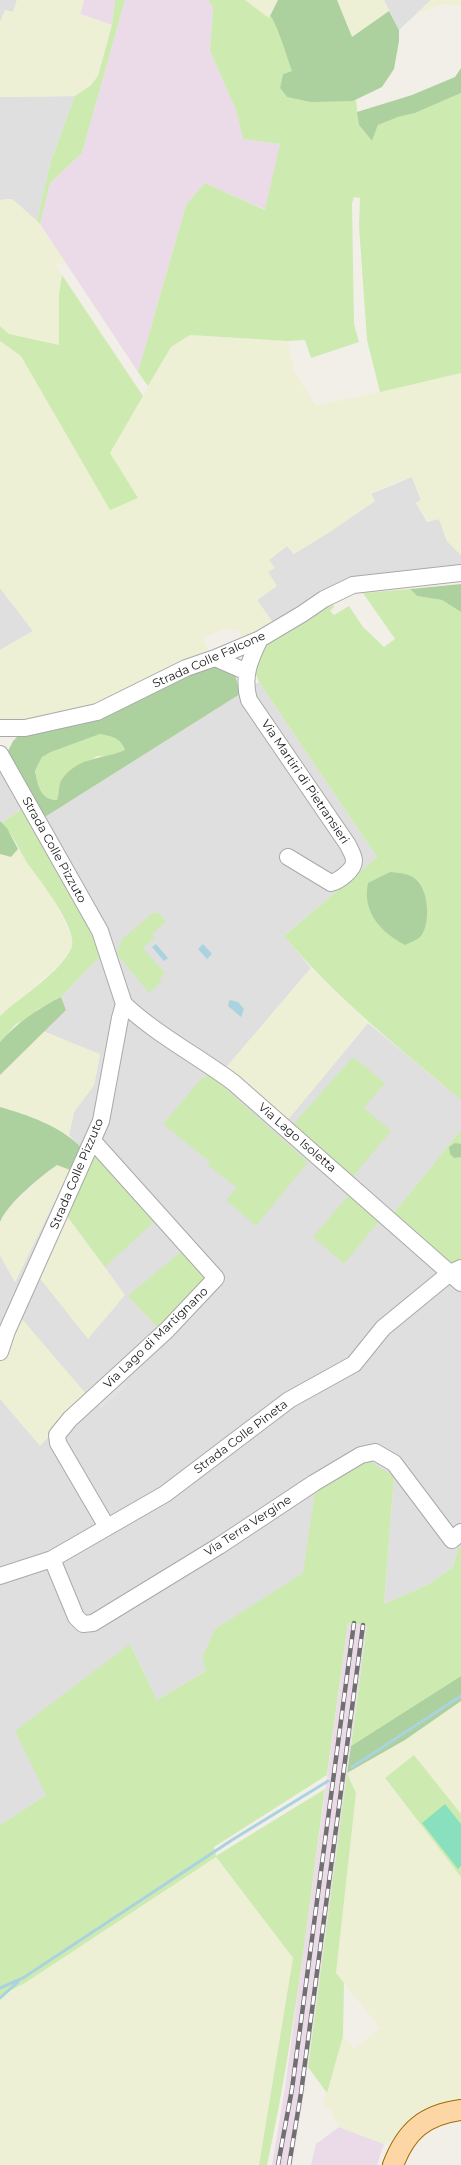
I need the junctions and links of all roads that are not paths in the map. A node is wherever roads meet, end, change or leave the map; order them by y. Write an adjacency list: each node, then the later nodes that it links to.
1 (461, 573): 2 (street, Strada Colle Falcone)
2 (260, 639): 3 (street, Strada Colle Falcone); 4 (street, Via Martiri di Pietransieri)
3 (215, 658): 4 (street); 5 (street, Strada Colle Falcone)
4 (246, 672): 7 (street, Via Martiri di Pietransieri)
5 (0, 728)
6 (0, 754): 8 (street, Strada Colle Pizzuto)
7 (288, 857)
8 (124, 1004): 9 (street, Strada Colle Pizzuto); 10 (street, Via Lago Isoletta)
9 (93, 1141): 11 (street, Strada Colle Pizzuto); 12 (street, Via Lago di Martignano)
10 (457, 1275): 12 (street, Strada Colle Pineta)
11 (0, 1352)
12 (107, 1527): 14 (street, Strada Colle Pineta)
13 (456, 1536): 14 (street, Via Terra Vergine)
14 (52, 1559): 15 (street, Strada Colle Pineta)
15 (0, 1575)
16 (461, 2110): 17 (main road)
17 (393, 2165)

